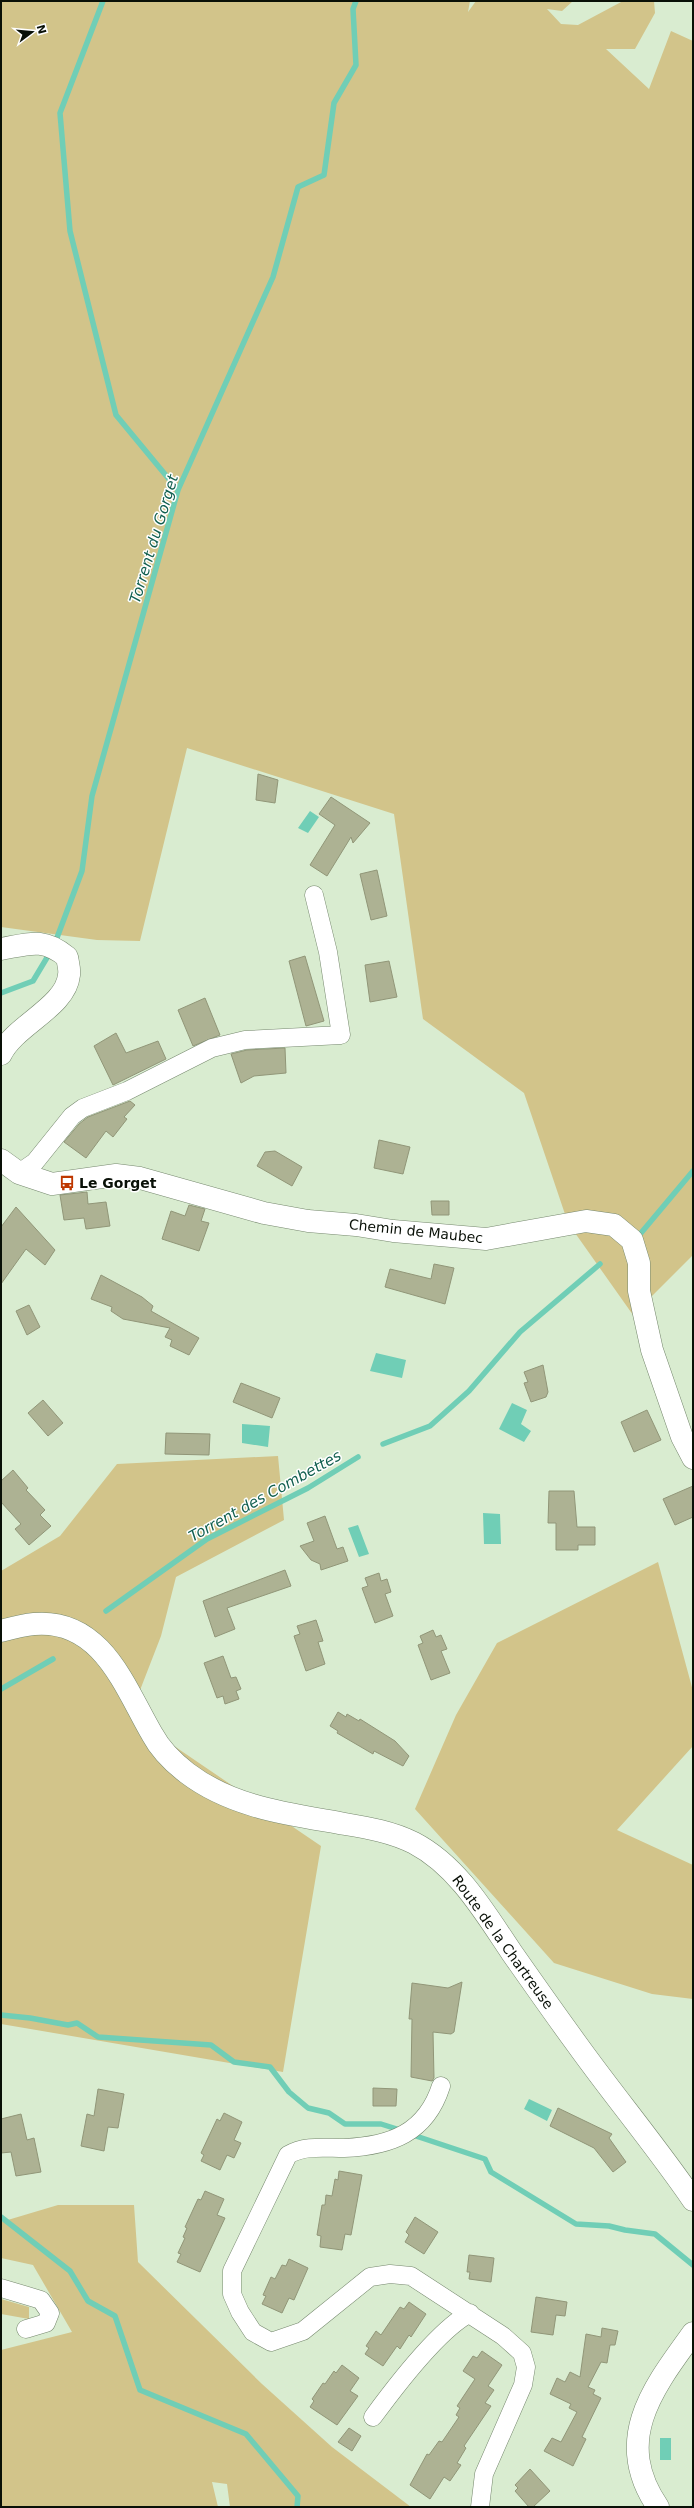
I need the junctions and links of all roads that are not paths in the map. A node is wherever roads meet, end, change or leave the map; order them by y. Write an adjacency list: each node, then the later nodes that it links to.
1 (314, 895): 5 (street)
2 (1, 949): 3 (main road)
3 (1, 1054)
4 (1, 1160): 5 (main road, Chemin de Maubec)
5 (19, 1173): 6 (main road, Chemin de Maubec)
6 (693, 1458)
7 (1, 1631): 9 (main road, Route de la Chartreuse)
8 (442, 2086): 11 (street)
9 (693, 2200)
10 (1, 2288): 12 (street)
11 (470, 2313): 14 (street); 15 (street)
12 (26, 2329)
13 (693, 2333): 16 (main road)
14 (373, 2417)
15 (480, 2507)
16 (658, 2507)

